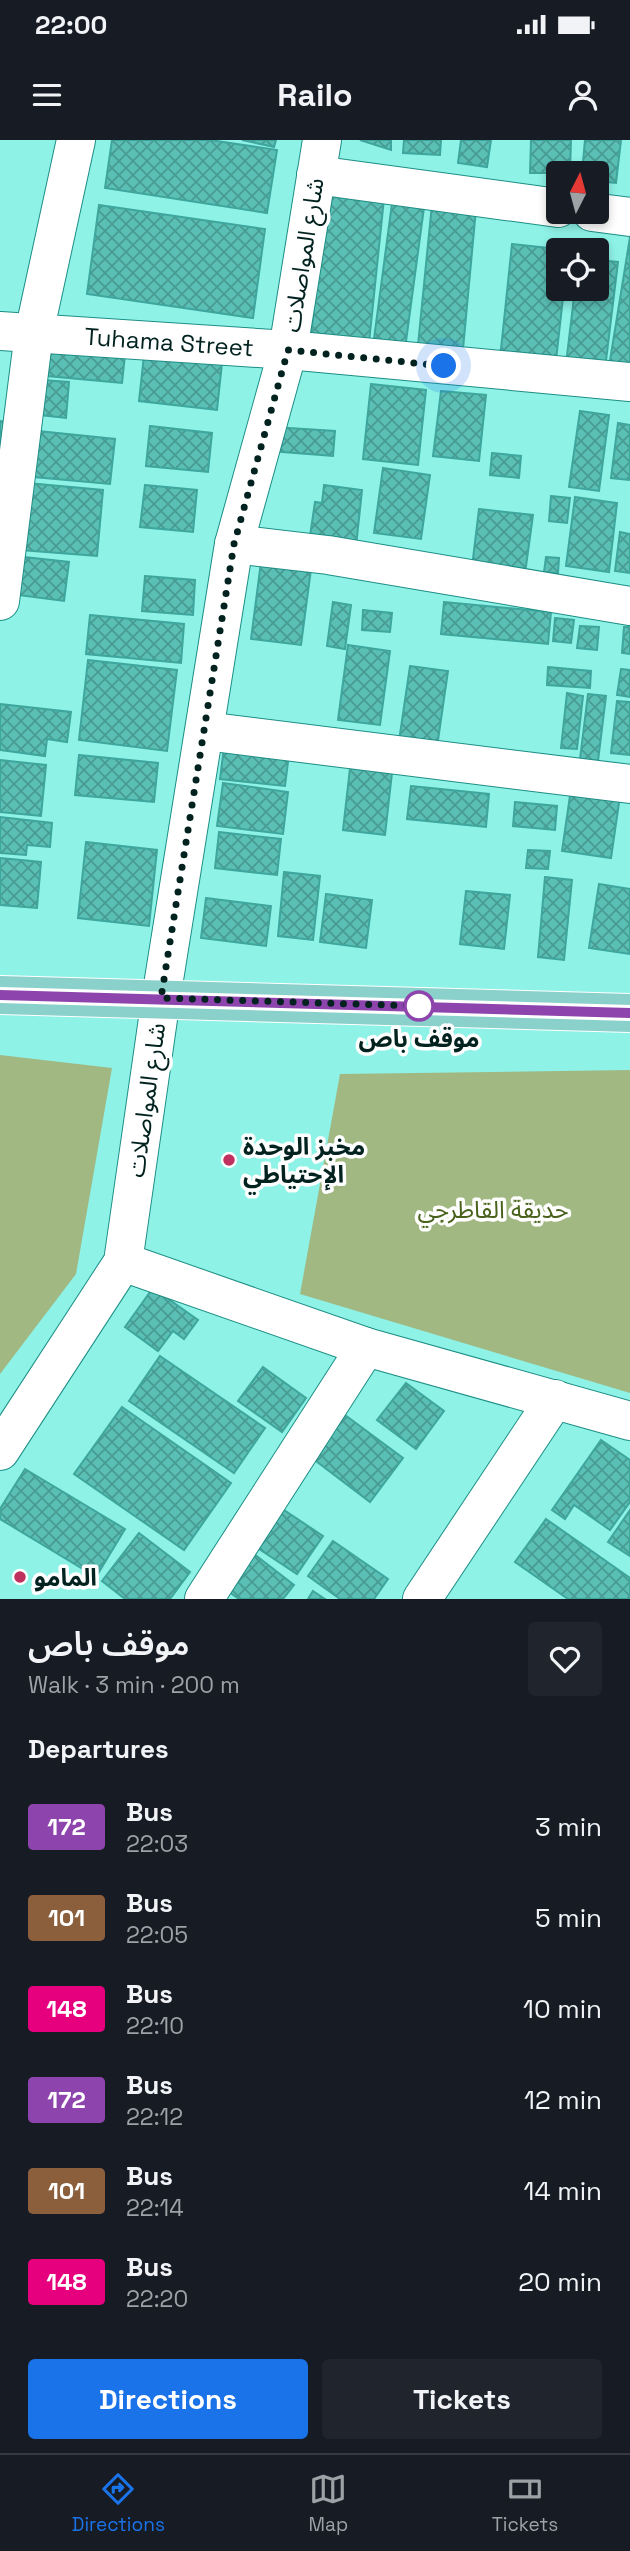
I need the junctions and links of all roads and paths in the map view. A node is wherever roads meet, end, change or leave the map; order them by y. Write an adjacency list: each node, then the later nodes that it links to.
1 (76, 140): 6 (street)
2 (319, 158): 3 (street); 7 (street, شارع المواصلات)
3 (546, 205)
4 (609, 214): 5 (street)
5 (630, 217)
6 (17, 332): 7 (street, Tuhama Street); 10 (street)
7 (288, 350): 8 (street, Tuhama Street); 9 (street, شارع المواصلات)
8 (630, 382)
9 (234, 544): 11 (street); 12 (street, شارع المواصلات)
10 (0, 601)
11 (630, 606)
12 (205, 731): 13 (street); 15 (street, شارع المواصلات)
13 (630, 784)
14 (0, 995): 15 (main road)
15 (161, 998): 16 (main road); 17 (street, شارع المواصلات)
16 (630, 1013)
17 (123, 1262): 18 (street); 21 (street, شارع المواصلات)
18 (366, 1347): 19 (street); 22 (street)
19 (555, 1399): 20 (street); 23 (street)
20 (630, 1421)
21 (0, 1451)
22 (204, 1599)
23 (422, 1599)

